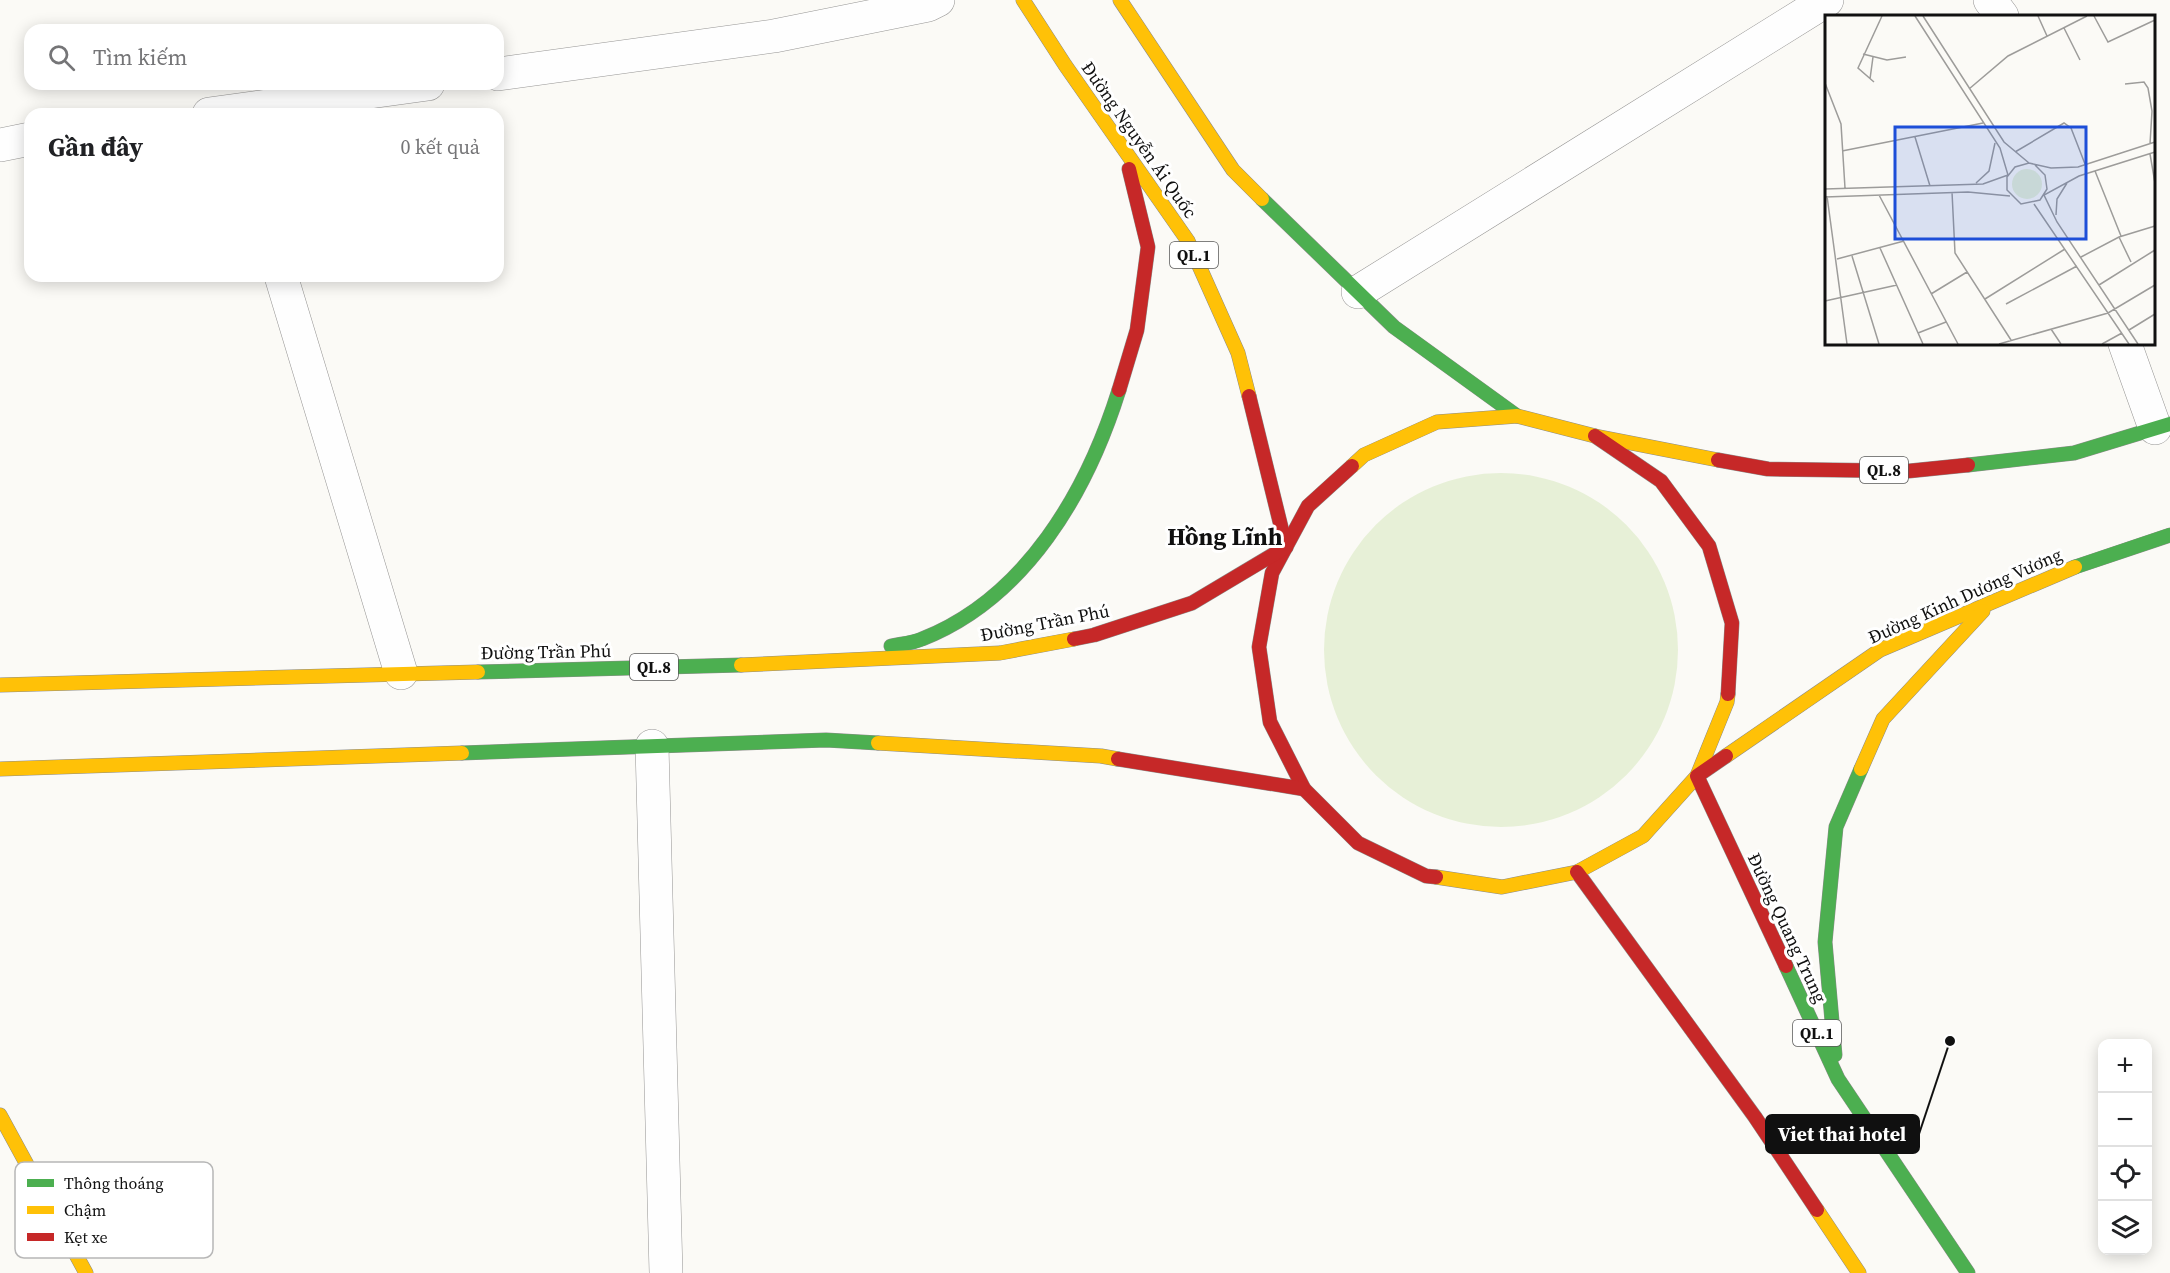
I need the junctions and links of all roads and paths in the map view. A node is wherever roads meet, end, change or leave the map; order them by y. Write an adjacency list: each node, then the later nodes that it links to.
1 (938, 0): 7 (street)
2 (1023, 0): 12 (main road, Đường Nguyễn Ái Quốc / QL.1)
3 (1120, 0): 14 (main road)
4 (1827, 0): 14 (street)
5 (1990, 0): 6 (street)
6 (2001, 15)
7 (504, 73)
8 (386, 90): 9 (street)
9 (258, 108)
10 (24, 140): 11 (street)
11 (0, 145)
12 (1124, 149): 20 (main road, Đường Nguyễn Ái Quốc / QL.1); 22 (main road)
13 (283, 282): 23 (street)
14 (1358, 292): 16 (main road)
15 (2125, 345): 17 (street)
16 (1517, 416): 18 (main road); 20 (main road)
17 (2163, 426): 18 (main road, QL.8)
18 (1595, 436): 27 (main road)
19 (2170, 535): 21 (main road, Đường Kinh Dương Vương)
20 (1286, 547): 22 (main road, Đường Trần Phú / QL.8); 28 (main road)
21 (1991, 603): 27 (main road, Đường Kinh Dương Vương); 30 (main road)
22 (812, 663): 23 (main road, Đường Trần Phú / QL.8)
23 (401, 673): 24 (main road, Đường Trần Phú / QL.8)
24 (0, 685)
25 (652, 746): 26 (main road); 28 (main road); 35 (street)
26 (0, 769)
27 (1697, 776): 29 (main road); 30 (main road, Đường Quang Trung / QL.1)
28 (1304, 789): 29 (main road)
29 (1577, 872): 36 (main road)
30 (1837, 1077): 37 (main road, Đường Quang Trung / QL.1)
31 (0, 1115): 32 (main road)
32 (26, 1162)
33 (78, 1258): 34 (main road)
34 (86, 1273)
35 (666, 1273)
36 (1859, 1273)
37 (1968, 1273)

